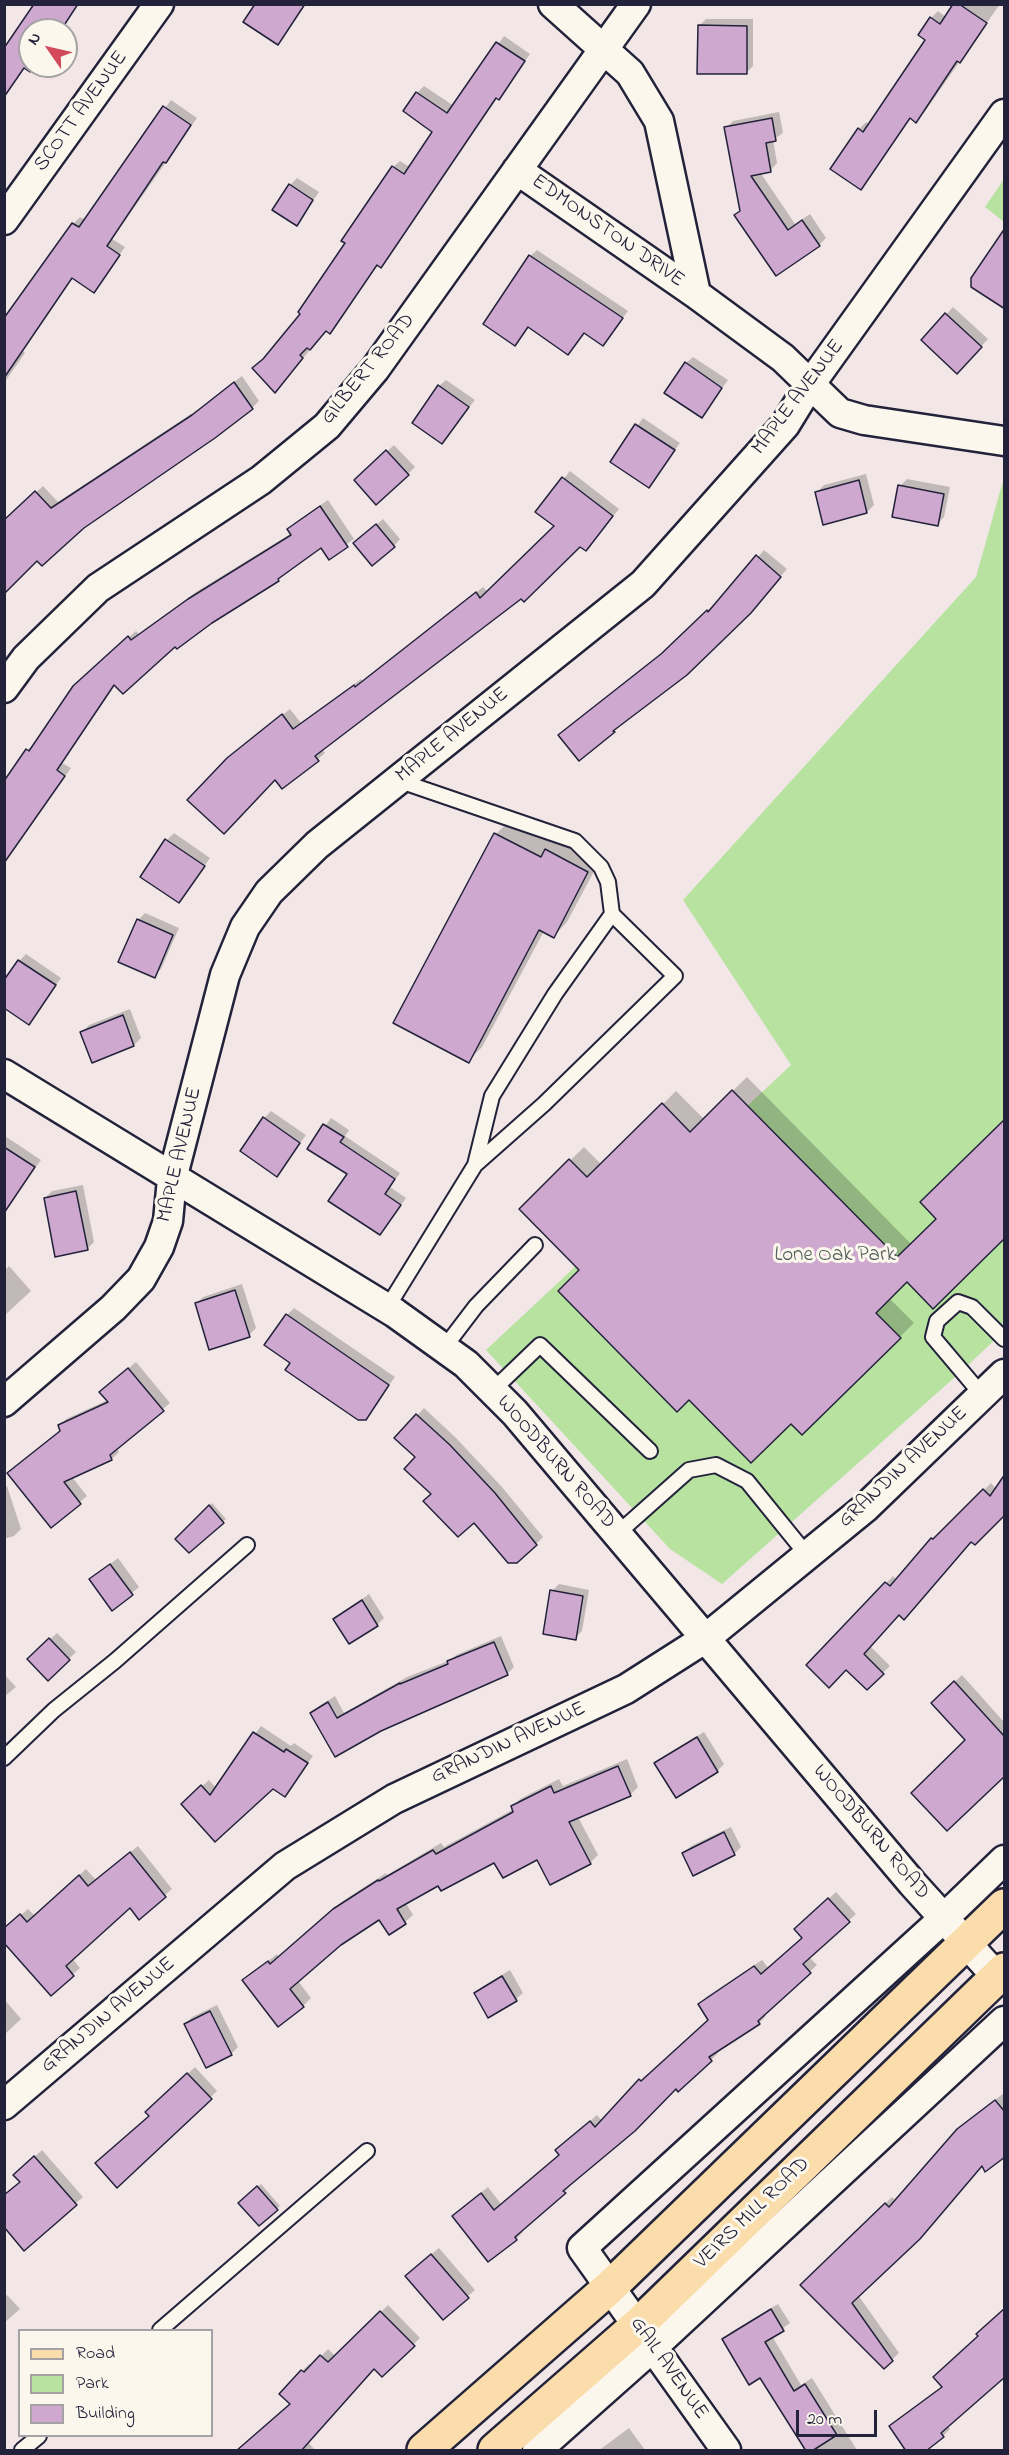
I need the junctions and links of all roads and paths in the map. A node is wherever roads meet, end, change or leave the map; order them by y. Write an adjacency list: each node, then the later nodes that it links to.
1 (159, 4): 7 (street, SCOTT AVENUE)
2 (553, 4): 4 (street, EDMONSTON DRIVE)
3 (636, 4): 4 (street, GILBERT ROAD)
4 (603, 49): 6 (street, GILBERT ROAD); 8 (street, EDMONSTON DRIVE)
5 (1005, 114): 9 (street, MAPLE AVENUE)
6 (517, 170): 8 (street, EDMONSTON DRIVE); 11 (street, GILBERT ROAD)
7 (4, 220)
8 (696, 294): 9 (street, EDMONSTON DRIVE)
9 (809, 386): 10 (street, EDMONSTON DRIVE); 12 (street, MAPLE AVENUE)
10 (1005, 441)
11 (4, 688)
12 (398, 780): 13 (lane); 16 (street, MAPLE AVENUE)
13 (612, 914): 15 (lane); 15 (lane)
14 (4, 1074): 16 (street, WOODBURN ROAD)
15 (475, 1165): 18 (lane)
16 (172, 1179): 18 (street, WOODBURN ROAD); 24 (street, MAPLE AVENUE)
17 (534, 1245): 20 (lane)
18 (387, 1308): 20 (street, WOODBURN ROAD)
19 (1005, 1339): 23 (lane)
20 (444, 1348): 22 (street, WOODBURN ROAD)
21 (1005, 1374): 23 (street, GRANDIN AVENUE)
22 (492, 1391): 25 (lane); 26 (street, WOODBURN ROAD)
23 (982, 1395): 28 (street, GRANDIN AVENUE)
24 (4, 1402)
25 (650, 1451)
26 (617, 1534): 28 (lane); 29 (street, WOODBURN ROAD)
27 (247, 1545): 30 (lane)
28 (807, 1555): 29 (street, GRANDIN AVENUE)
29 (706, 1638): 33 (street, WOODBURN ROAD); 37 (street, GRANDIN AVENUE)
30 (4, 1758)
31 (1005, 1860): 33 (street)
32 (1005, 1906): 34 (main road)
33 (943, 1919): 34 (street, WOODBURN ROAD); 39 (street)
34 (966, 1944): 35 (street, WOODBURN ROAD); 39 (main road)
35 (1001, 1974): 41 (main road, VEIRS MILL ROAD)
36 (1005, 2021): 41 (street, VEIRS MILL ROAD)
37 (4, 2105)
38 (367, 2151): 40 (lane)
39 (609, 2288): 41 (street, GAIL AVENUE); 44 (main road)
40 (162, 2329)
41 (646, 2336): 45 (main road, VEIRS MILL ROAD); 46 (street, VEIRS MILL ROAD); 47 (street, GAIL AVENUE)
42 (38, 2437): 43 (lane)
43 (22, 2451)
44 (424, 2451)
45 (495, 2451)
46 (537, 2451)
47 (726, 2451)

